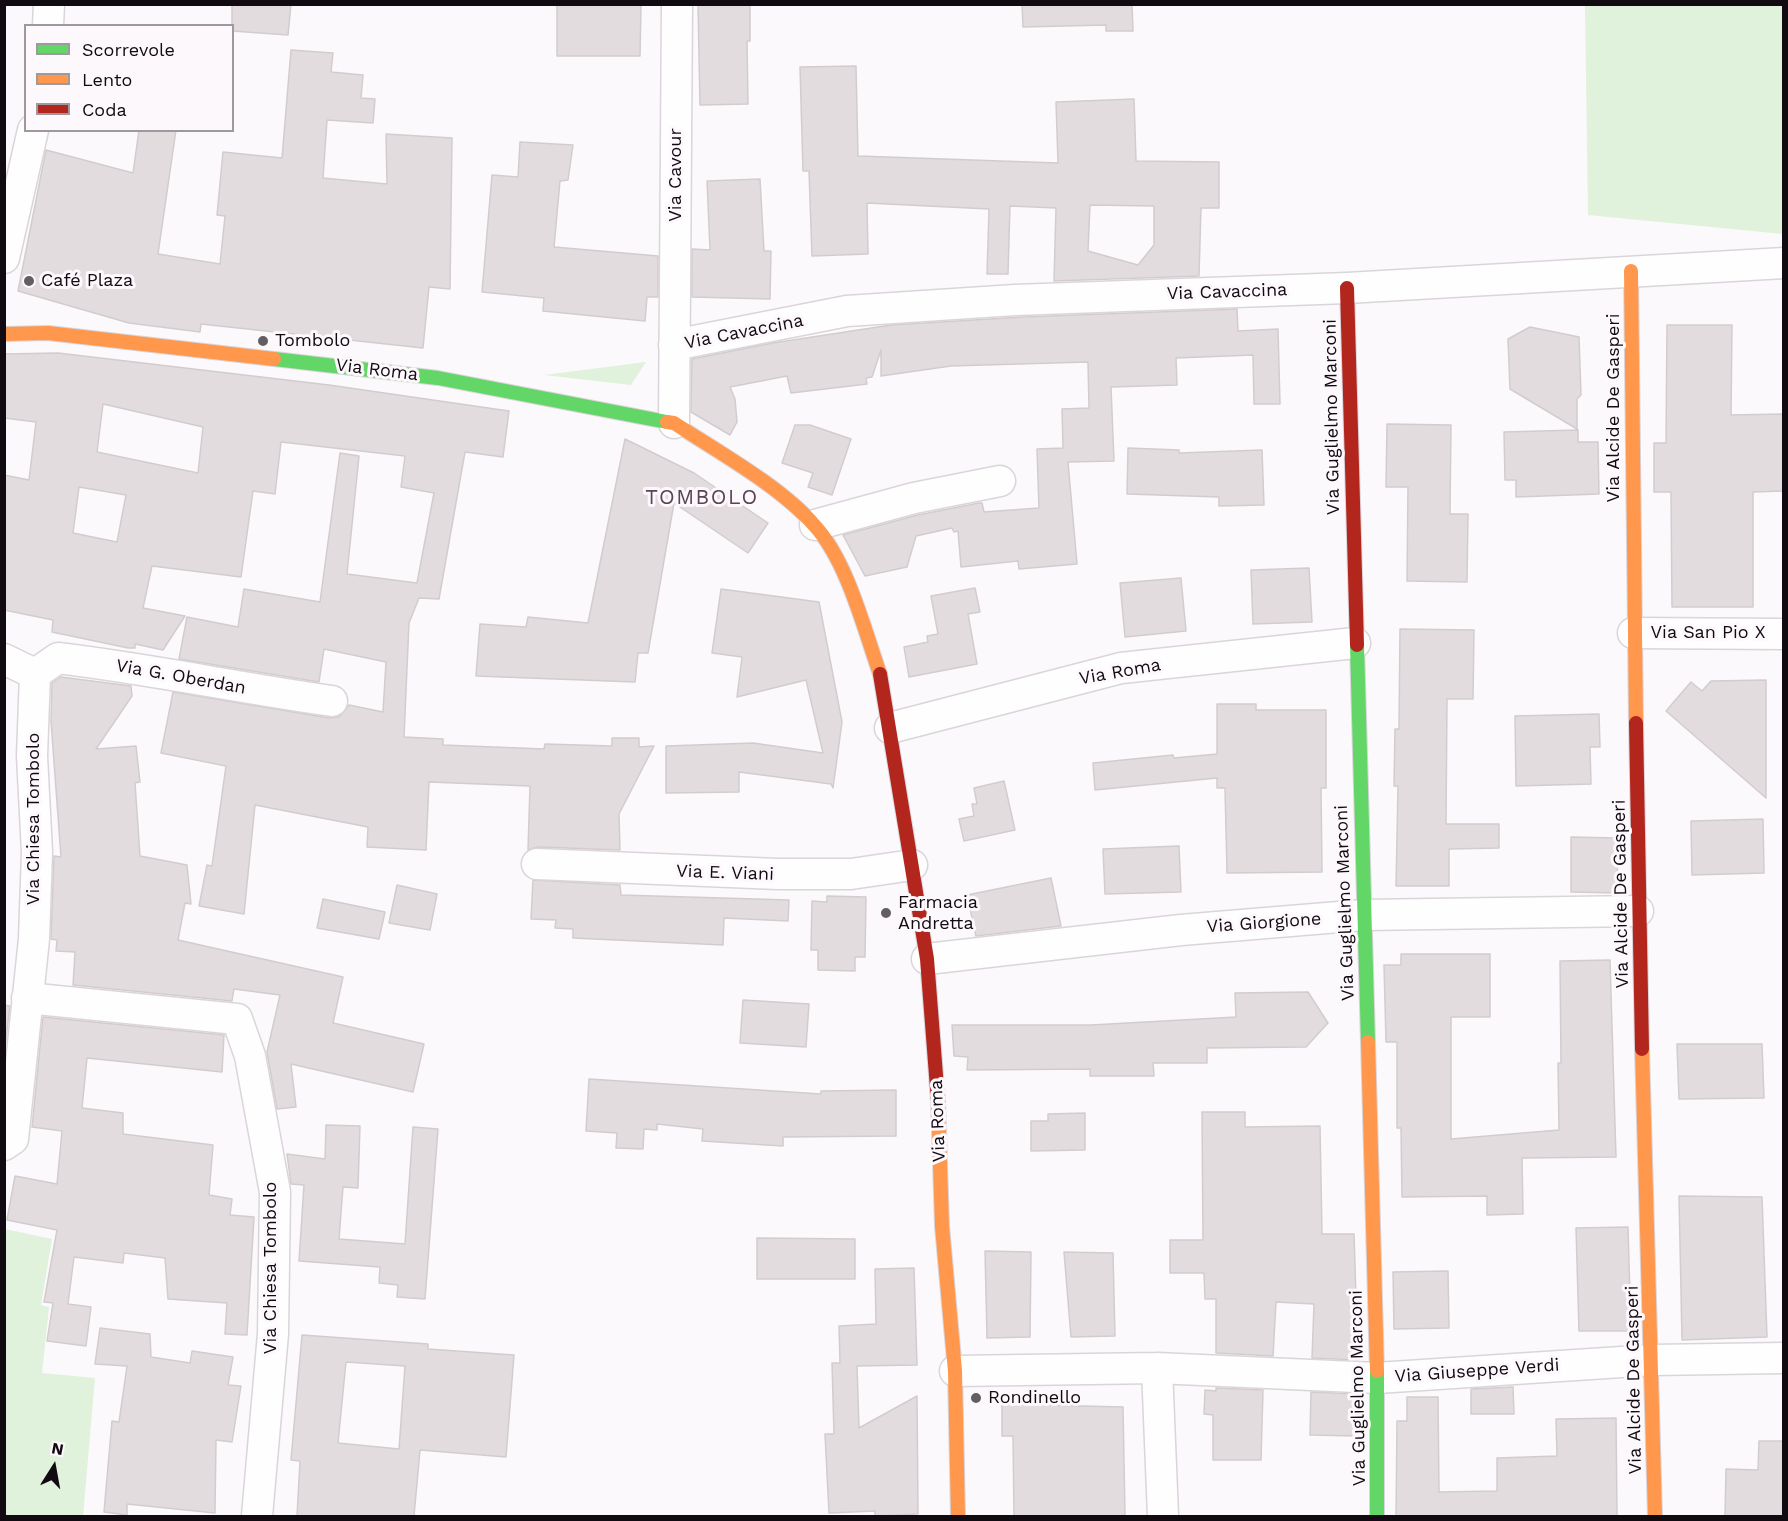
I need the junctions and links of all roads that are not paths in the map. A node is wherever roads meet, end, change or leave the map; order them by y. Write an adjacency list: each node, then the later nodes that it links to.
1 (49, 4): 3 (street)
2 (677, 4): 10 (street, Via Cavour)
3 (48, 24)
4 (33, 132): 5 (street)
5 (4, 258)
6 (1784, 263): 7 (street, Via Cavaccina)
7 (1631, 271): 8 (street, Via Cavaccina); 14 (street, Via Alcide De Gasperi)
8 (1347, 288): 10 (street, Via Cavaccina); 16 (street, Via Guglielmo Marconi)
9 (4, 334): 11 (street, Via Roma)
10 (674, 345): 11 (street)
11 (674, 423): 13 (street, Via Roma)
12 (1000, 481): 13 (street)
13 (815, 525): 20 (street, Via Roma)
14 (1634, 633): 15 (street, Via San Pio X); 23 (street, Via Alcide De Gasperi)
15 (1784, 634)
16 (1355, 643): 20 (street, Via Roma); 24 (street, Via Guglielmo Marconi)
17 (4, 659): 18 (street)
18 (35, 674): 19 (street, Via G. Oberdan); 26 (street, Via Chiesa Tombolo)
19 (332, 701)
20 (890, 728): 22 (street, Via Roma)
21 (537, 864): 22 (street, Via E. Viani)
22 (912, 865): 25 (street, Via Roma)
23 (1638, 911): 24 (street, Via Giorgione); 29 (street, Via Alcide De Gasperi)
24 (1364, 915): 25 (street, Via Giorgione); 32 (street, Via Guglielmo Marconi)
25 (927, 959): 31 (street, Via Roma)
26 (27, 998): 27 (street, Via Chiesa Tombolo); 33 (street, Via Chiesa Tombolo)
27 (4, 1144)
28 (1784, 1358): 29 (street, Via Giuseppe Verdi)
29 (1652, 1360): 32 (street, Via Giuseppe Verdi); 37 (street, Via Alcide De Gasperi)
30 (1157, 1368): 31 (street, Via Giuseppe Verdi); 32 (street, Via Giuseppe Verdi); 35 (street)
31 (955, 1371): 34 (street, Via Roma)
32 (1377, 1378): 36 (street, Via Guglielmo Marconi)
33 (257, 1516)
34 (958, 1516)
35 (1163, 1516)
36 (1377, 1516)
37 (1655, 1516)

